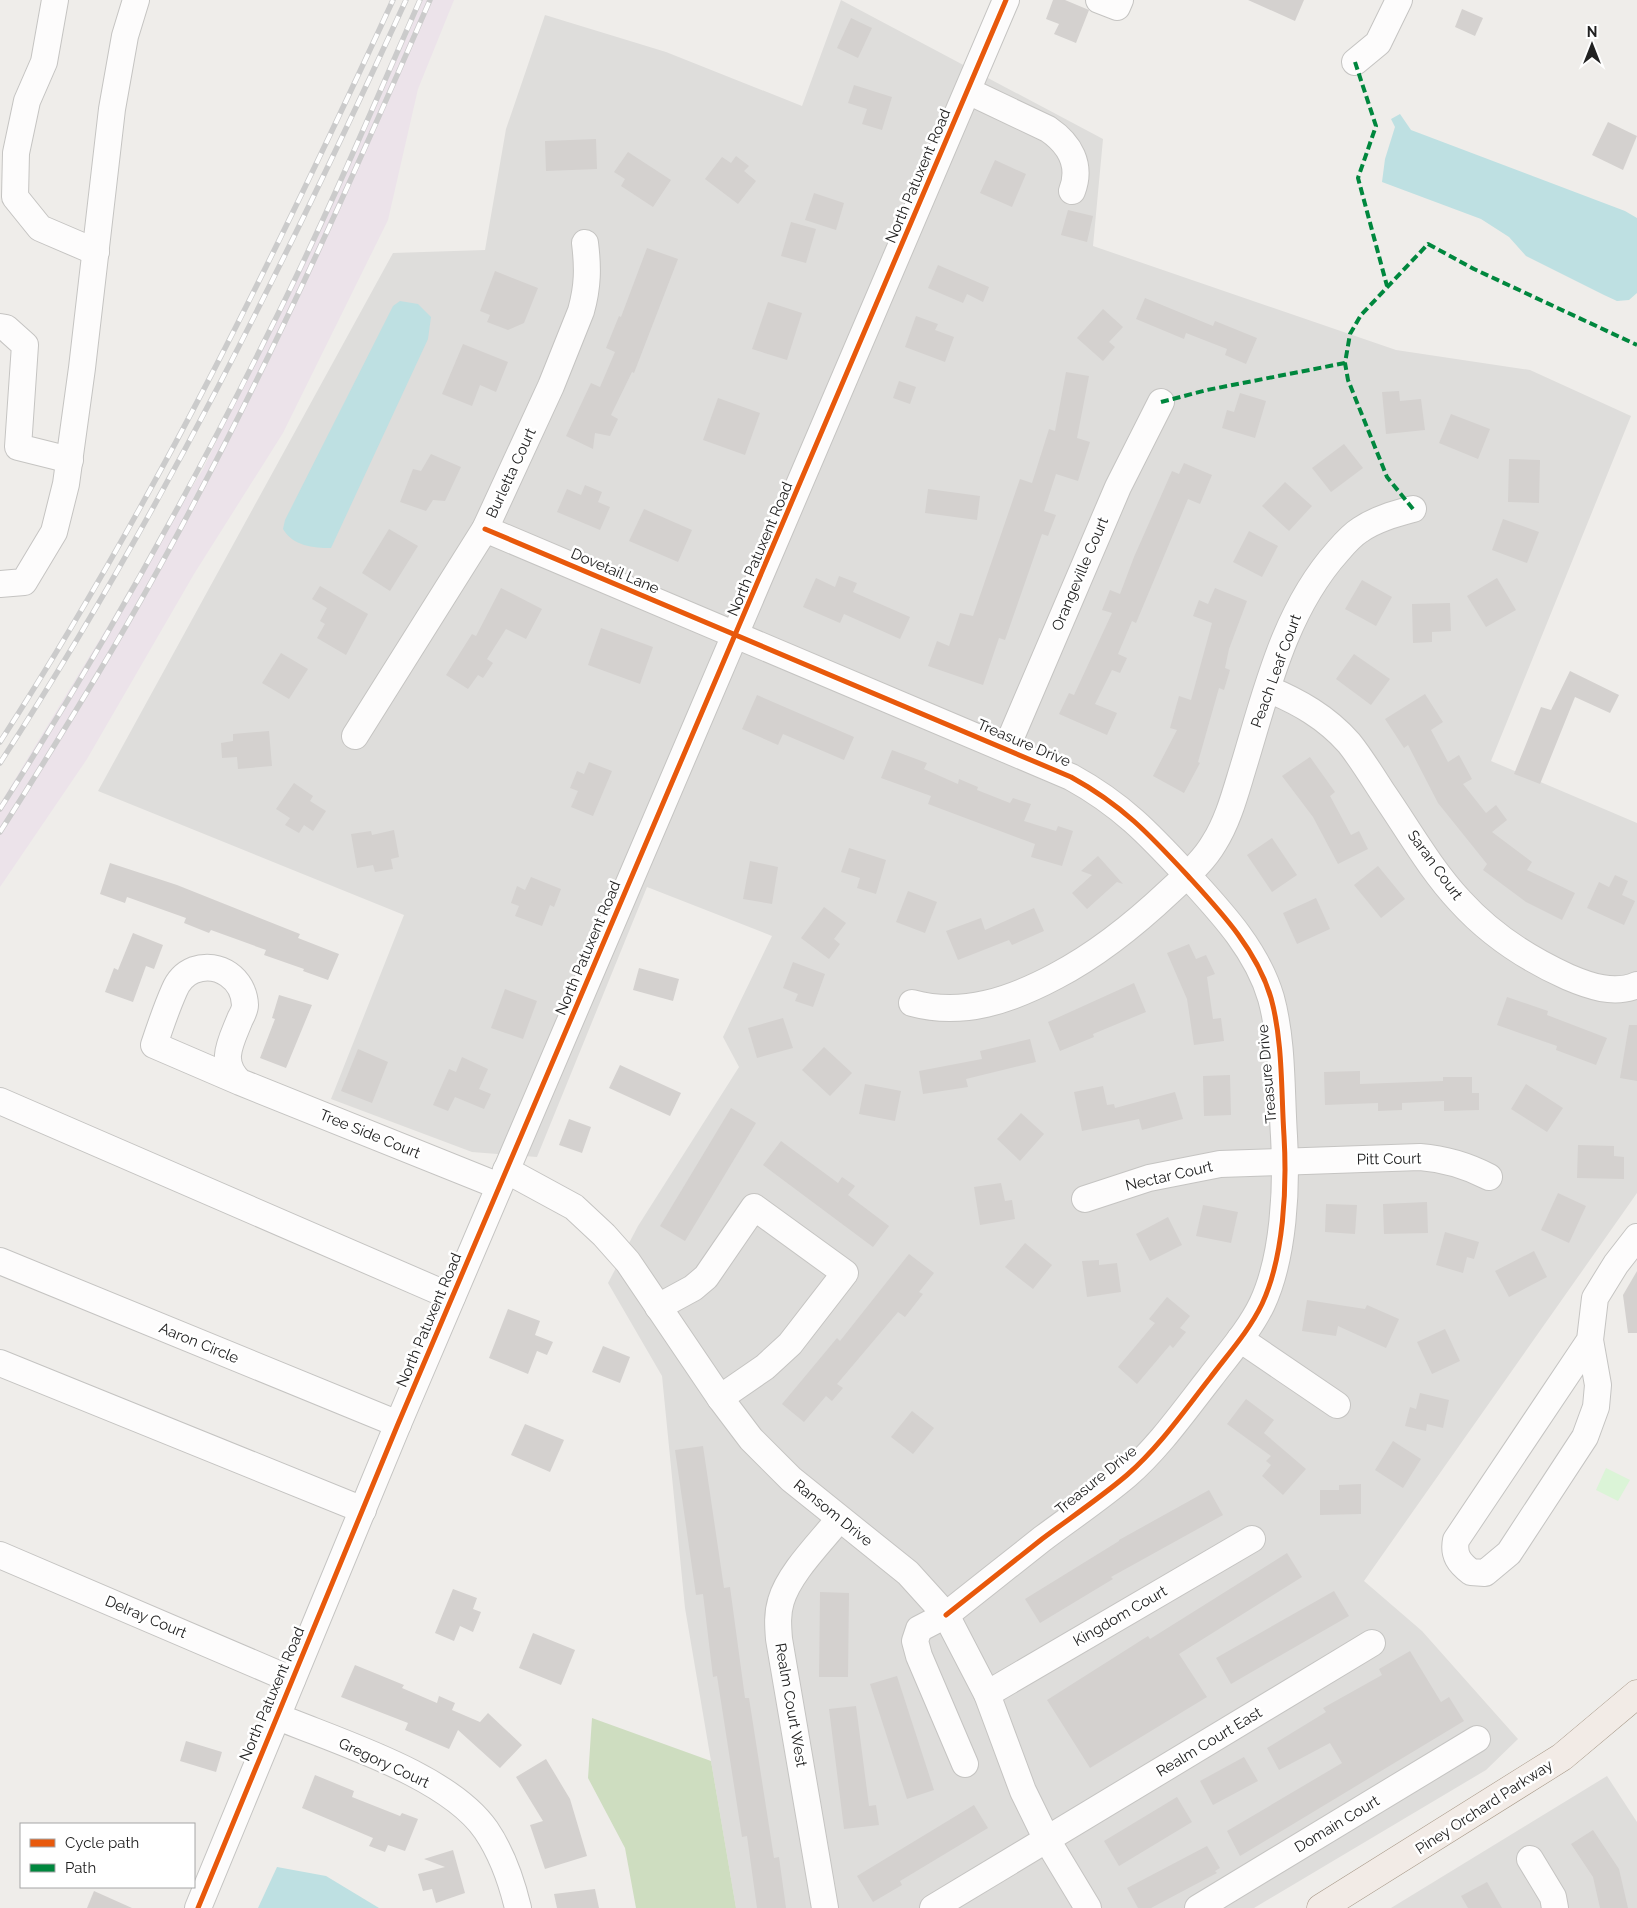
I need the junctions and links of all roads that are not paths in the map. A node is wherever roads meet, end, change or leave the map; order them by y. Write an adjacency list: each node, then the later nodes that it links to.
1 (55, 0): 11 (street)
2 (136, 0): 11 (street)
3 (1006, 0): 8 (street, North Patuxent Road)
4 (1099, 0): 5 (street)
5 (1120, 0)
6 (1399, 0): 7 (street)
7 (1355, 62)
8 (968, 91): 9 (street); 18 (street, North Patuxent Road)
9 (1072, 191)
10 (585, 242): 16 (street, Burletta Court)
11 (96, 252): 14 (street)
12 (0, 327): 14 (street)
13 (1161, 402): 21 (street, Orangeville Court)
14 (70, 460): 17 (street)
15 (1413, 509): 19 (street, Peach Leaf Court)
16 (484, 529): 18 (street, Dovetail Lane); 20 (street, Burletta Court)
17 (0, 584)
18 (736, 637): 21 (street, Treasure Drive); 29 (street, North Patuxent Road)
19 (1268, 689): 22 (street, Peach Leaf Court); 23 (street, Saran Court)
20 (355, 736)
21 (1006, 749): 22 (street, Treasure Drive)
22 (1188, 875): 24 (street, Peach Leaf Court); 27 (street, Treasure Drive)
23 (1637, 985)
24 (912, 1003)
25 (240, 1082): 25 (street, Tree Side Court); 29 (street, Tree Side Court)
26 (0, 1101): 33 (street)
27 (1286, 1162): 28 (street, Pitt Court); 30 (street, Nectar Court); 35 (street, Treasure Drive)
28 (1489, 1177)
29 (503, 1178): 33 (street, North Patuxent Road); 34 (street, Ransom Drive)
30 (1085, 1199)
31 (1637, 1237): 36 (street)
32 (0, 1261): 40 (street, Aaron Circle)
33 (452, 1297): 40 (street, North Patuxent Road)
34 (658, 1307): 38 (street, Ransom Drive); 38 (street)
35 (1240, 1339): 39 (street); 45 (street, Treasure Drive)
36 (1590, 1340): 36 (street)
37 (0, 1363): 41 (street)
38 (720, 1398): 42 (street, Ransom Drive)
39 (1338, 1405)
40 (398, 1424): 41 (street, North Patuxent Road)
41 (363, 1510): 47 (street, North Patuxent Road)
42 (839, 1519): 45 (street, Ransom Drive); 57 (street, Realm Court West)
43 (1252, 1539): 48 (street, Kingdom Court)
44 (0, 1555): 47 (street, Delray Court)
45 (946, 1615): 48 (street, Ransom Drive); 52 (street, Treasure Drive)
46 (1372, 1643): 53 (street, Realm Court East)
47 (292, 1680): 50 (street, North Patuxent Road)
48 (987, 1694): 53 (street, Ransom Drive)
49 (1637, 1694): 61 (main road, Piney Orchard Parkway)
50 (276, 1716): 55 (street, North Patuxent Road); 56 (street, Gregory Court)
51 (1477, 1739): 60 (street, Domain Court)
52 (965, 1764)
53 (1047, 1840): 58 (street); 59 (street, Ransom Drive)
54 (1530, 1859): 62 (street)
55 (198, 1908)
56 (518, 1908)
57 (825, 1908)
58 (933, 1908)
59 (1088, 1908)
60 (1198, 1908)
61 (1321, 1908)
62 (1555, 1908)

